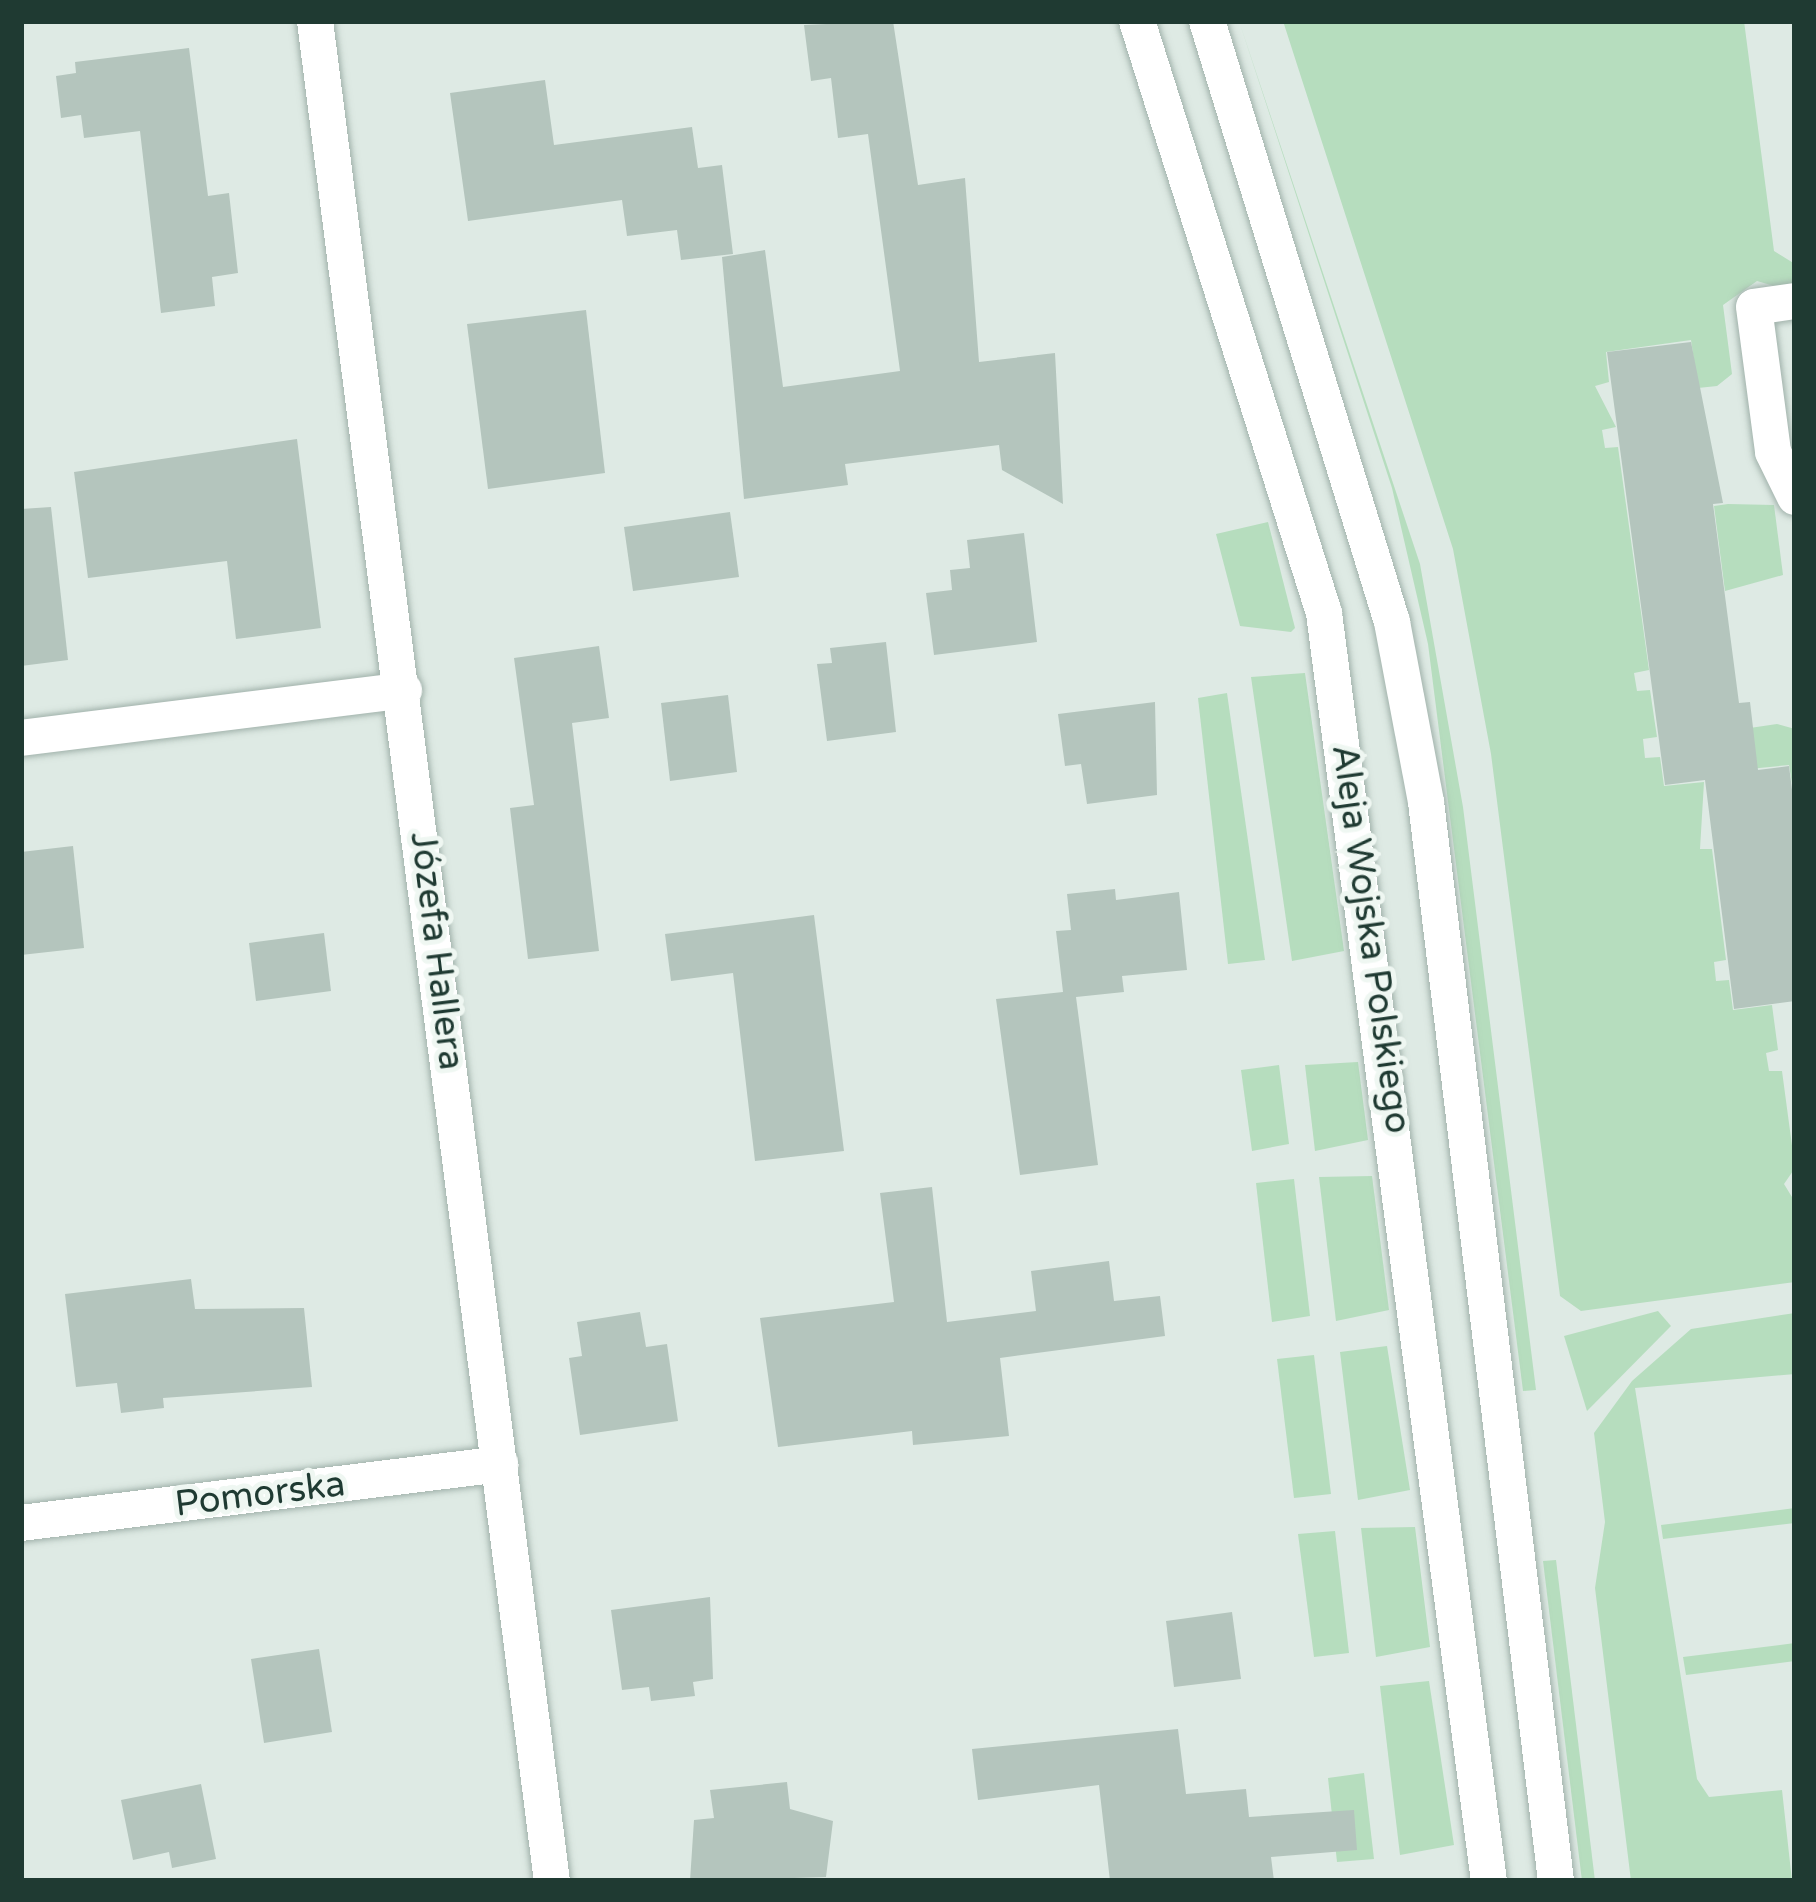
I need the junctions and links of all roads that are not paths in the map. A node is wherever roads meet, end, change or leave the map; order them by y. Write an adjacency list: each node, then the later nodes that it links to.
1 (315, 21): 6 (street, Józefa Hallera)
2 (1137, 21): 11 (street, Aleja Wojska Polskiego)
3 (1207, 21): 12 (street, Aleja Wojska Polskiego)
4 (1795, 301): 5 (street)
5 (1795, 497)
6 (404, 690): 7 (street); 8 (street, Józefa Hallera)
7 (21, 738)
8 (500, 1464): 9 (street, Pomorska); 10 (street, Józefa Hallera)
9 (21, 1523)
10 (552, 1881)
11 (1489, 1881)
12 (1556, 1881)

